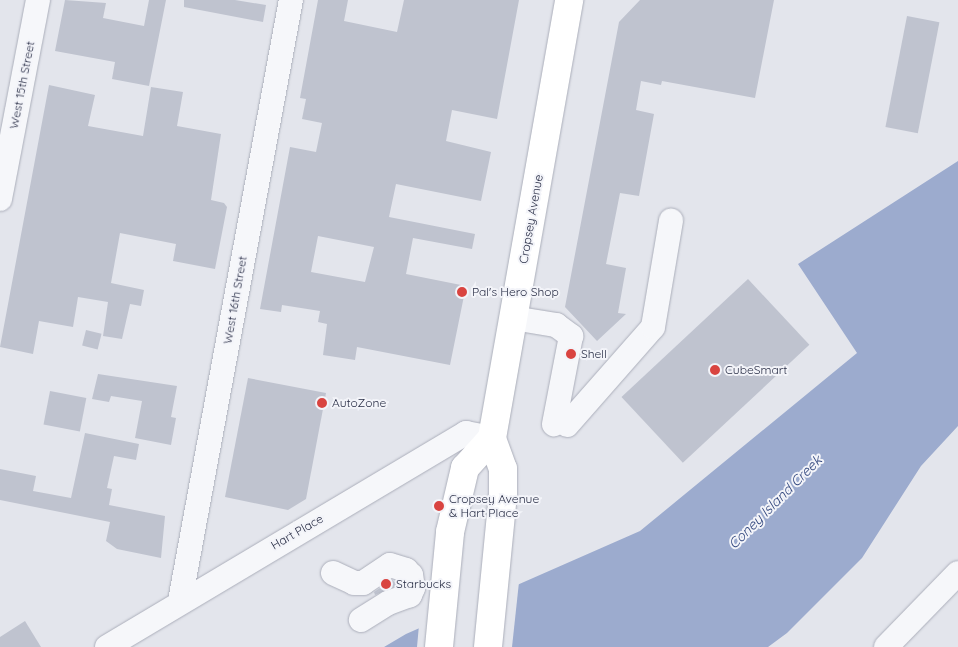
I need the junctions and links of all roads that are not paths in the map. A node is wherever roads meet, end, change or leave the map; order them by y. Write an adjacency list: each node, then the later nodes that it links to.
1 (38, 0): 4 (street, West 15th Street)
2 (291, 0): 10 (street, West 16th Street)
3 (569, 0): 6 (main road, Cropsey Avenue)
4 (0, 199)
5 (671, 222): 6 (street)
6 (513, 318): 7 (main road, Cropsey Avenue)
7 (492, 438): 10 (street, Hart Place); 13 (main road); 14 (main road, Cropsey Avenue)
8 (334, 573): 11 (street)
9 (958, 573): 15 (street)
10 (180, 601): 12 (street, Hart Place)
11 (361, 620)
12 (107, 647)
13 (439, 647)
14 (488, 647)
15 (886, 647)

